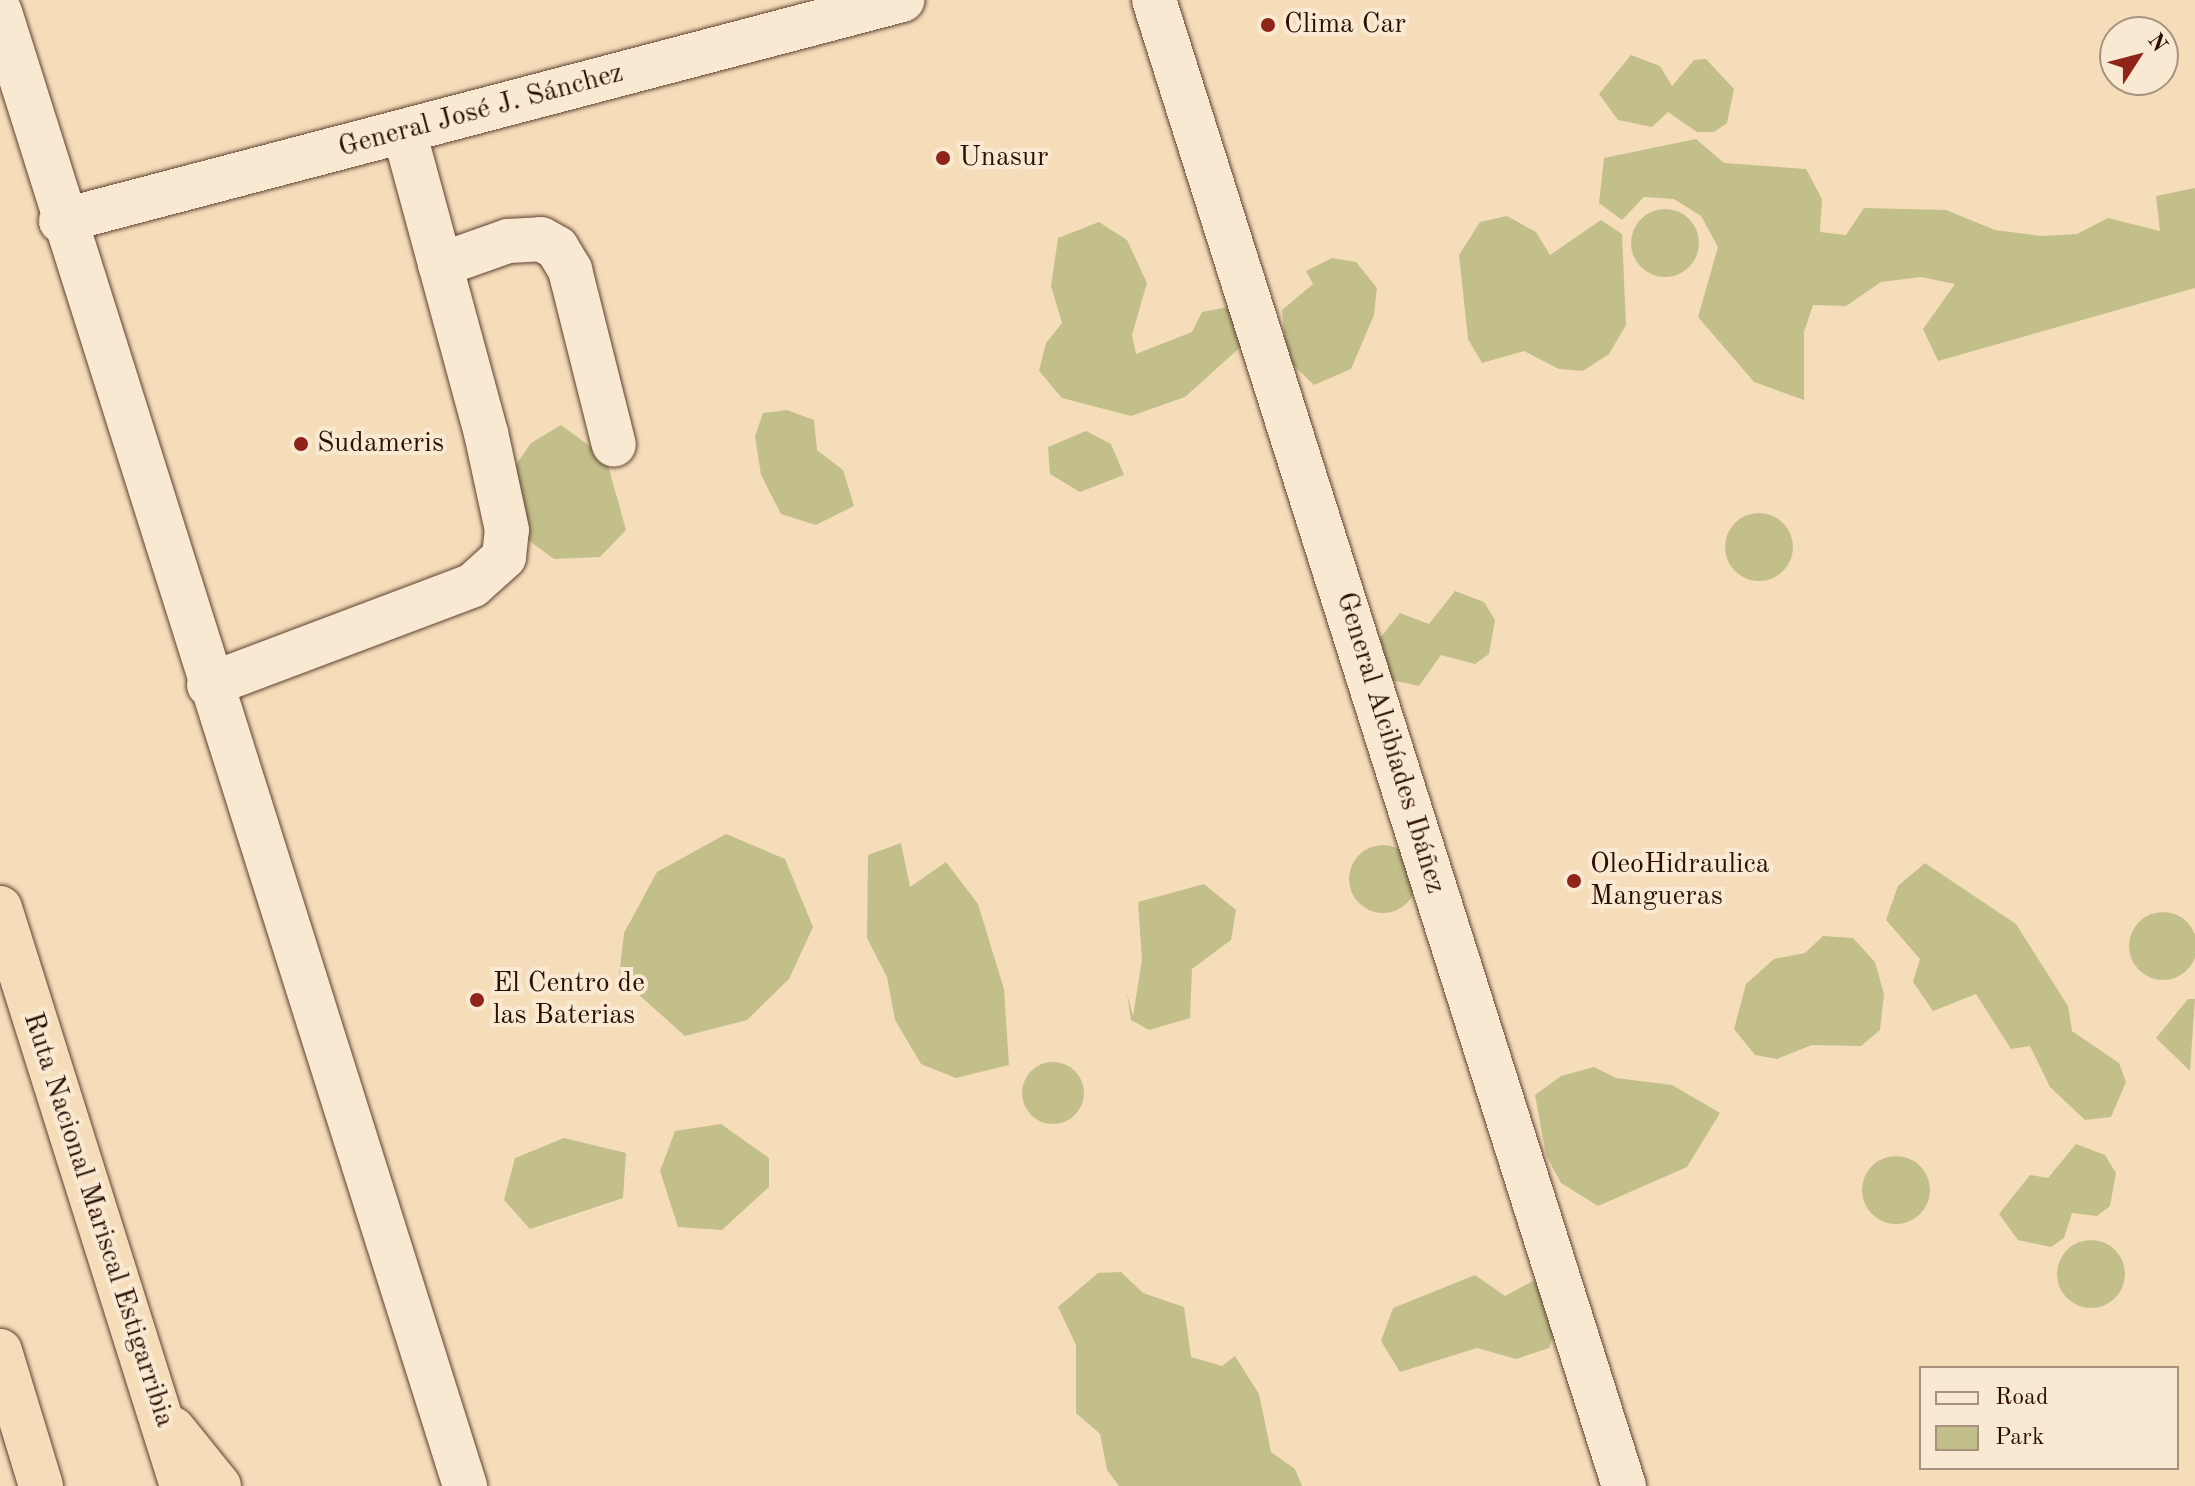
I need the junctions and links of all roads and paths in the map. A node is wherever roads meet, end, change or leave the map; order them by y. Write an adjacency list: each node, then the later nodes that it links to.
1 (902, 0): 4 (street, General José J. Sánchez)
2 (1154, 0): 16 (street, General Alcibíades Ibáñez)
3 (0, 12): 5 (street)
4 (404, 132): 5 (street, General José J. Sánchez); 6 (street)
5 (61, 221): 8 (street)
6 (440, 265): 7 (street); 8 (street)
7 (614, 445)
8 (209, 685): 15 (street)
9 (0, 908): 11 (highway, Ruta Nacional Mariscal Estigarribia)
10 (0, 1351): 12 (highway)
11 (159, 1413): 13 (highway, Ruta Nacional Mariscal Estigarribia); 14 (highway)
12 (41, 1486)
13 (182, 1486)
14 (219, 1486)
15 (465, 1486)
16 (1624, 1486)

